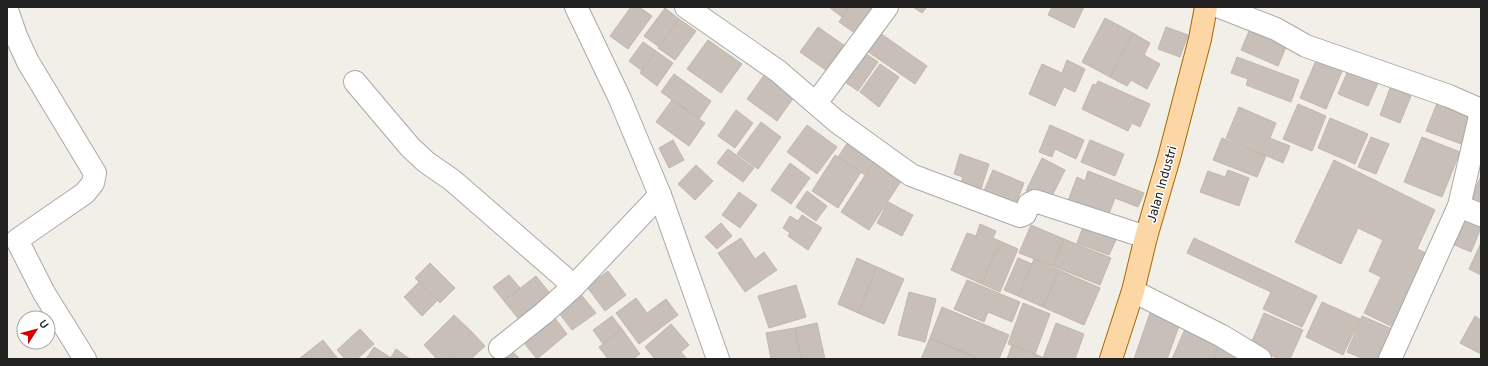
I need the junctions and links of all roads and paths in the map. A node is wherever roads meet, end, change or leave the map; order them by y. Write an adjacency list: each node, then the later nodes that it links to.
1 (887, 7): 8 (street)
2 (1206, 7): 13 (main road, Jalan Industri)
3 (1220, 7): 9 (street)
4 (7, 10): 14 (street)
5 (698, 10): 8 (street)
6 (582, 11): 10 (street)
7 (355, 82): 15 (street)
8 (816, 104): 13 (street)
9 (1481, 111): 11 (street)
10 (660, 195): 15 (street); 19 (street)
11 (1459, 206): 12 (street); 22 (street)
12 (1481, 215)
13 (1146, 237): 16 (main road, Jalan Industri)
14 (12, 243): 18 (street)
15 (574, 286): 17 (street)
16 (1133, 291): 20 (main road, Jalan Industri); 21 (street)
17 (500, 348)
18 (85, 359)
19 (718, 359)
20 (1111, 359)
21 (1260, 359)
22 (1390, 359)

